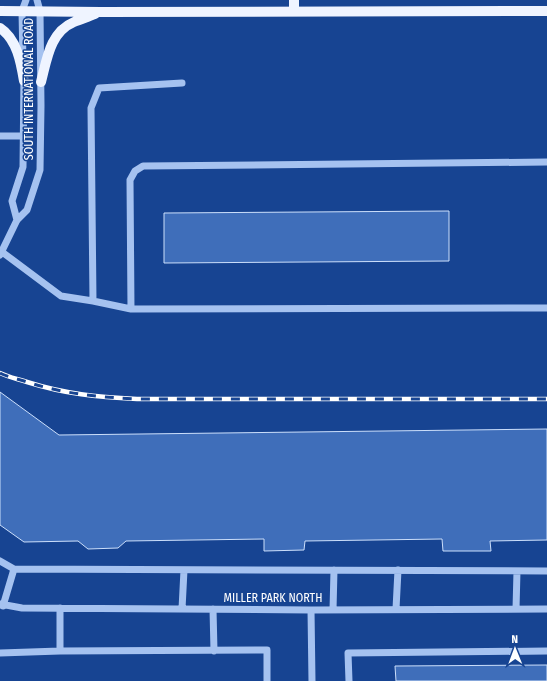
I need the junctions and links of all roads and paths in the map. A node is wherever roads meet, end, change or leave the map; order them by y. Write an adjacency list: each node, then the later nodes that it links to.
1 (26, 0): 5 (street, SOUTH INTERNATIONAL ROAD)
2 (37, 0): 6 (street, SOUTH INTERNATIONAL ROAD)
3 (294, 0): 7 (main road)
4 (0, 11): 5 (main road)
5 (22, 11): 6 (main road); 11 (street, SOUTH INTERNATIONAL ROAD)
6 (40, 11): 9 (main road); 12 (street, SOUTH INTERNATIONAL ROAD)
7 (294, 11): 8 (main road); 9 (main road)
8 (547, 11)
9 (101, 12): 12 (main road)
10 (0, 28): 11 (main road)
11 (24, 81): 15 (street, SOUTH INTERNATIONAL ROAD)
12 (41, 82): 17 (street, SOUTH INTERNATIONAL ROAD)
13 (182, 83): 19 (street)
14 (0, 136): 15 (street)
15 (24, 136): 17 (street, SOUTH INTERNATIONAL ROAD)
16 (547, 162): 21 (street)
17 (17, 220): 18 (street, SOUTH INTERNATIONAL ROAD)
18 (1, 253): 19 (street)
19 (93, 301): 21 (street)
20 (547, 308): 21 (street)
21 (131, 309)
22 (0, 560): 23 (street)
23 (14, 569): 24 (street); 29 (street)
24 (184, 570): 25 (street); 31 (street)
25 (334, 570): 26 (street); 36 (street)
26 (398, 570): 27 (street); 37 (street)
27 (517, 571): 28 (street); 33 (street)
28 (547, 571)
29 (2, 605): 30 (street, MILLER PARK NORTH)
30 (60, 608): 31 (street, MILLER PARK NORTH); 38 (street)
31 (182, 609): 32 (street, MILLER PARK NORTH)
32 (213, 609): 35 (street, MILLER PARK NORTH); 39 (street)
33 (516, 609): 34 (street, MILLER PARK NORTH); 37 (street, MILLER PARK NORTH)
34 (547, 609)
35 (311, 610): 36 (street, MILLER PARK NORTH); 43 (street)
36 (332, 610): 37 (street, MILLER PARK NORTH)
37 (396, 610)
38 (60, 651): 39 (street); 41 (street)
39 (214, 651): 42 (street)
40 (547, 651): 44 (street)
41 (0, 653)
42 (267, 681)
43 (312, 681)
44 (349, 681)

